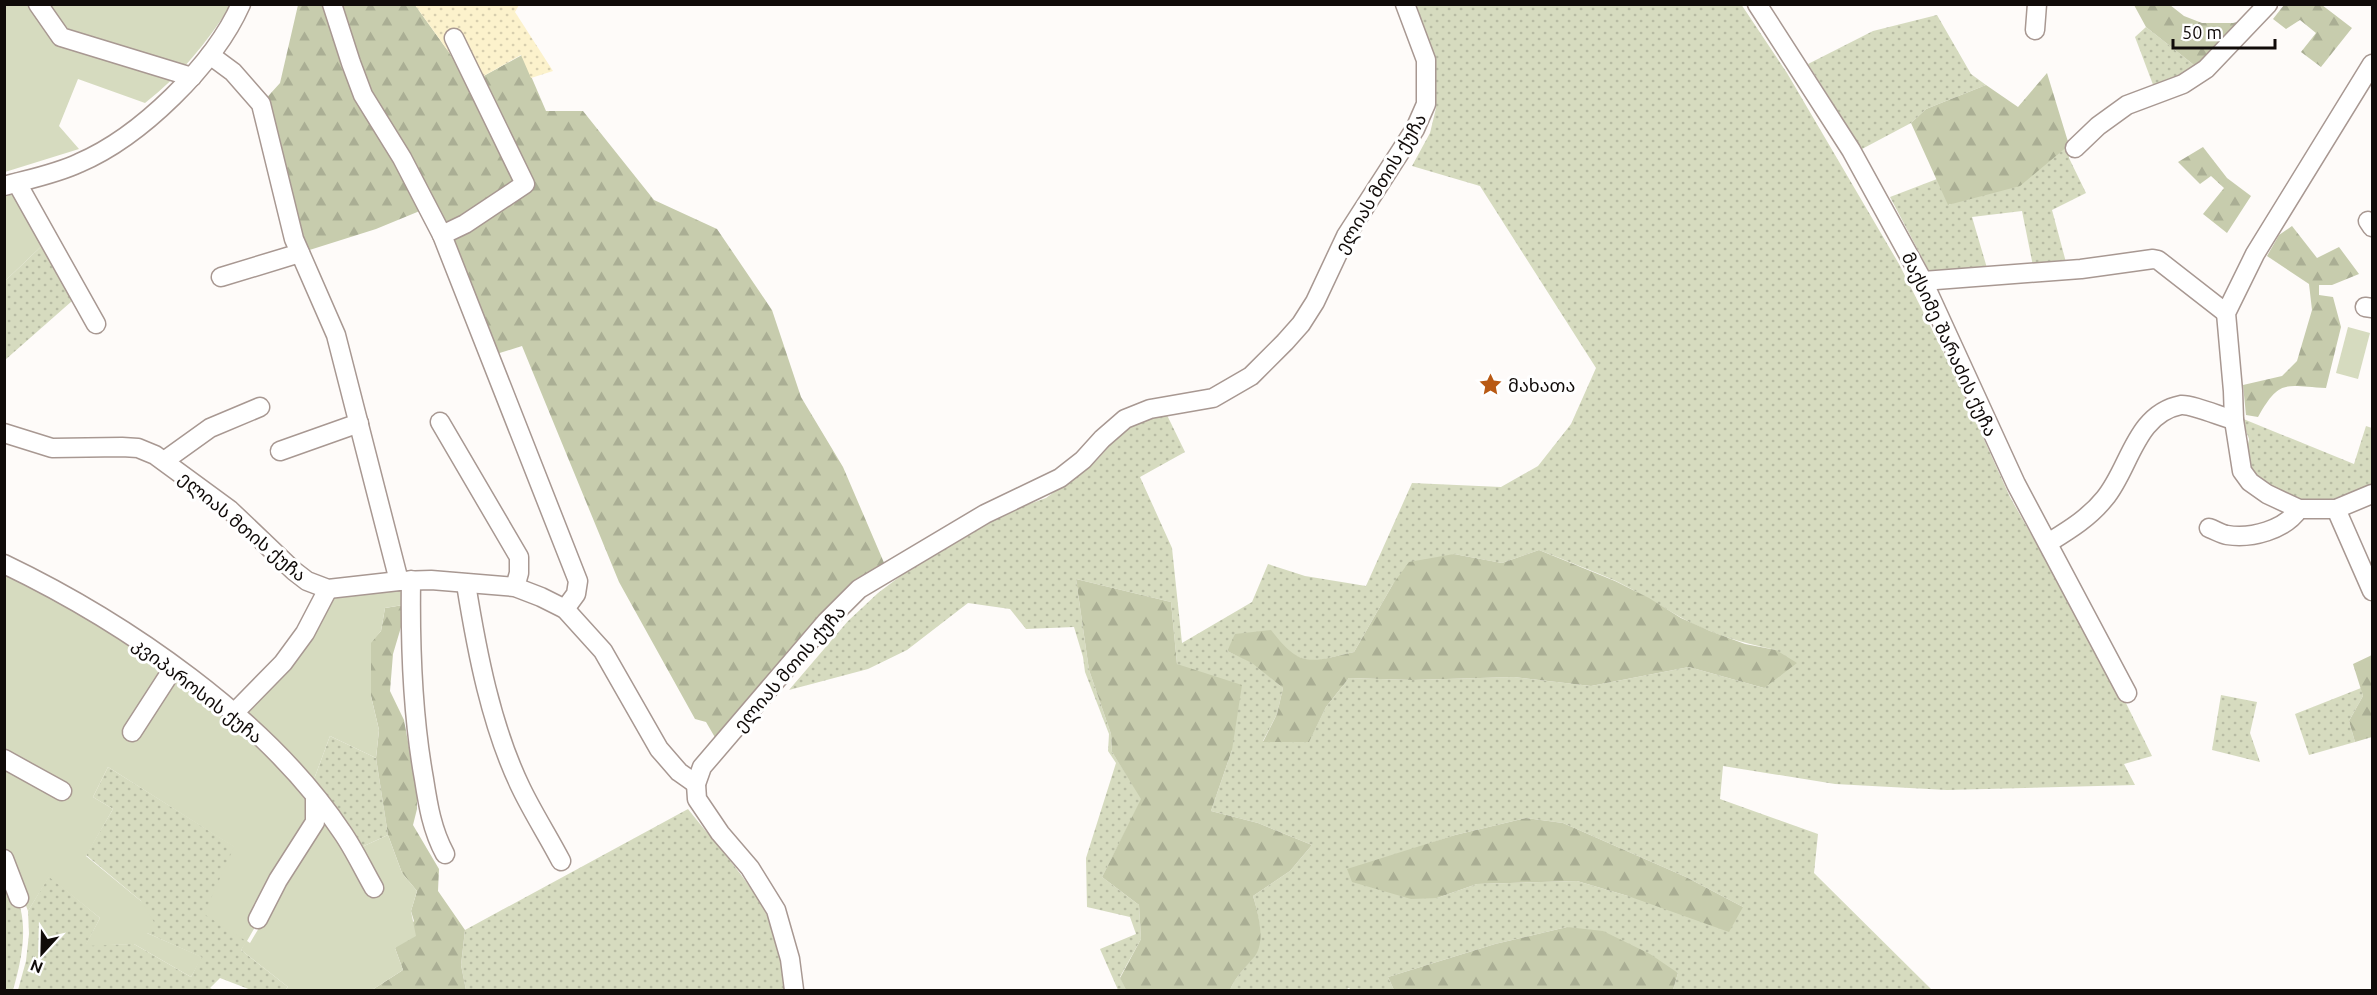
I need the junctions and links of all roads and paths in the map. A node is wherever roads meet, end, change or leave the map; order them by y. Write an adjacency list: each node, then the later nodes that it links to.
1 (38, 4): 12 (street)
2 (240, 4): 10 (street)
3 (332, 4): 15 (street)
4 (1405, 4): 45 (street, ელიას მთის ქუჩა)
5 (1757, 4): 18 (street, მაქსიმე შარაძის ქუჩა)
6 (2037, 4): 8 (street)
7 (2268, 4): 13 (street)
8 (2035, 30)
9 (454, 38): 15 (street)
10 (210, 55): 12 (street); 16 (street)
11 (2373, 64): 19 (street)
12 (192, 77): 14 (street)
13 (2075, 147)
14 (11, 184): 20 (street)
15 (442, 235): 39 (street)
16 (300, 253): 17 (street); 24 (street)
17 (221, 277)
18 (1923, 281): 19 (street); 32 (street, მაქსიმე შარაძის ქუჩა)
19 (2226, 313): 22 (street)
20 (96, 324)
21 (260, 407): 27 (street)
22 (2234, 420): 29 (street); 32 (street)
23 (440, 422): 36 (street)
24 (359, 423): 26 (street); 34 (street)
25 (4, 433): 27 (street, ელიას მთის ქუჩა)
26 (280, 451)
27 (164, 461): 37 (street, ელიას მთის ქუჩა)
28 (2373, 494): 30 (street)
29 (2298, 509): 30 (street); 31 (street)
30 (2336, 509): 38 (street)
31 (2209, 528)
32 (2048, 543): 41 (street, მაქსიმე შარაძის ქუჩა)
33 (4, 564): 40 (street, კვიპაროსის ქუჩა)
34 (405, 580): 35 (street, ელიას მთის ქუჩა); 37 (street, ელიას მთის ქუჩა); 48 (street)
35 (466, 584): 36 (street, ელიას მთის ქუჩა); 50 (street)
36 (515, 587): 39 (street, ელიას მთის ქუჩა)
37 (328, 589): 42 (street)
38 (2373, 591)
39 (565, 609): 45 (street, ელიას მთის ქუჩა)
40 (174, 667): 42 (street, კვიპაროსის ქუჩა); 43 (street)
41 (2127, 693)
42 (234, 713): 47 (street, კვიპაროსის ქუჩა)
43 (132, 732)
44 (4, 759): 46 (street)
45 (696, 784): 54 (street)
46 (62, 790)
47 (315, 797): 51 (street, კვიპაროსის ქუჩა); 53 (street)
48 (445, 854)
49 (4, 859): 52 (street)
50 (561, 861)
51 (374, 888)
52 (19, 898)
53 (258, 919)
54 (794, 990)

